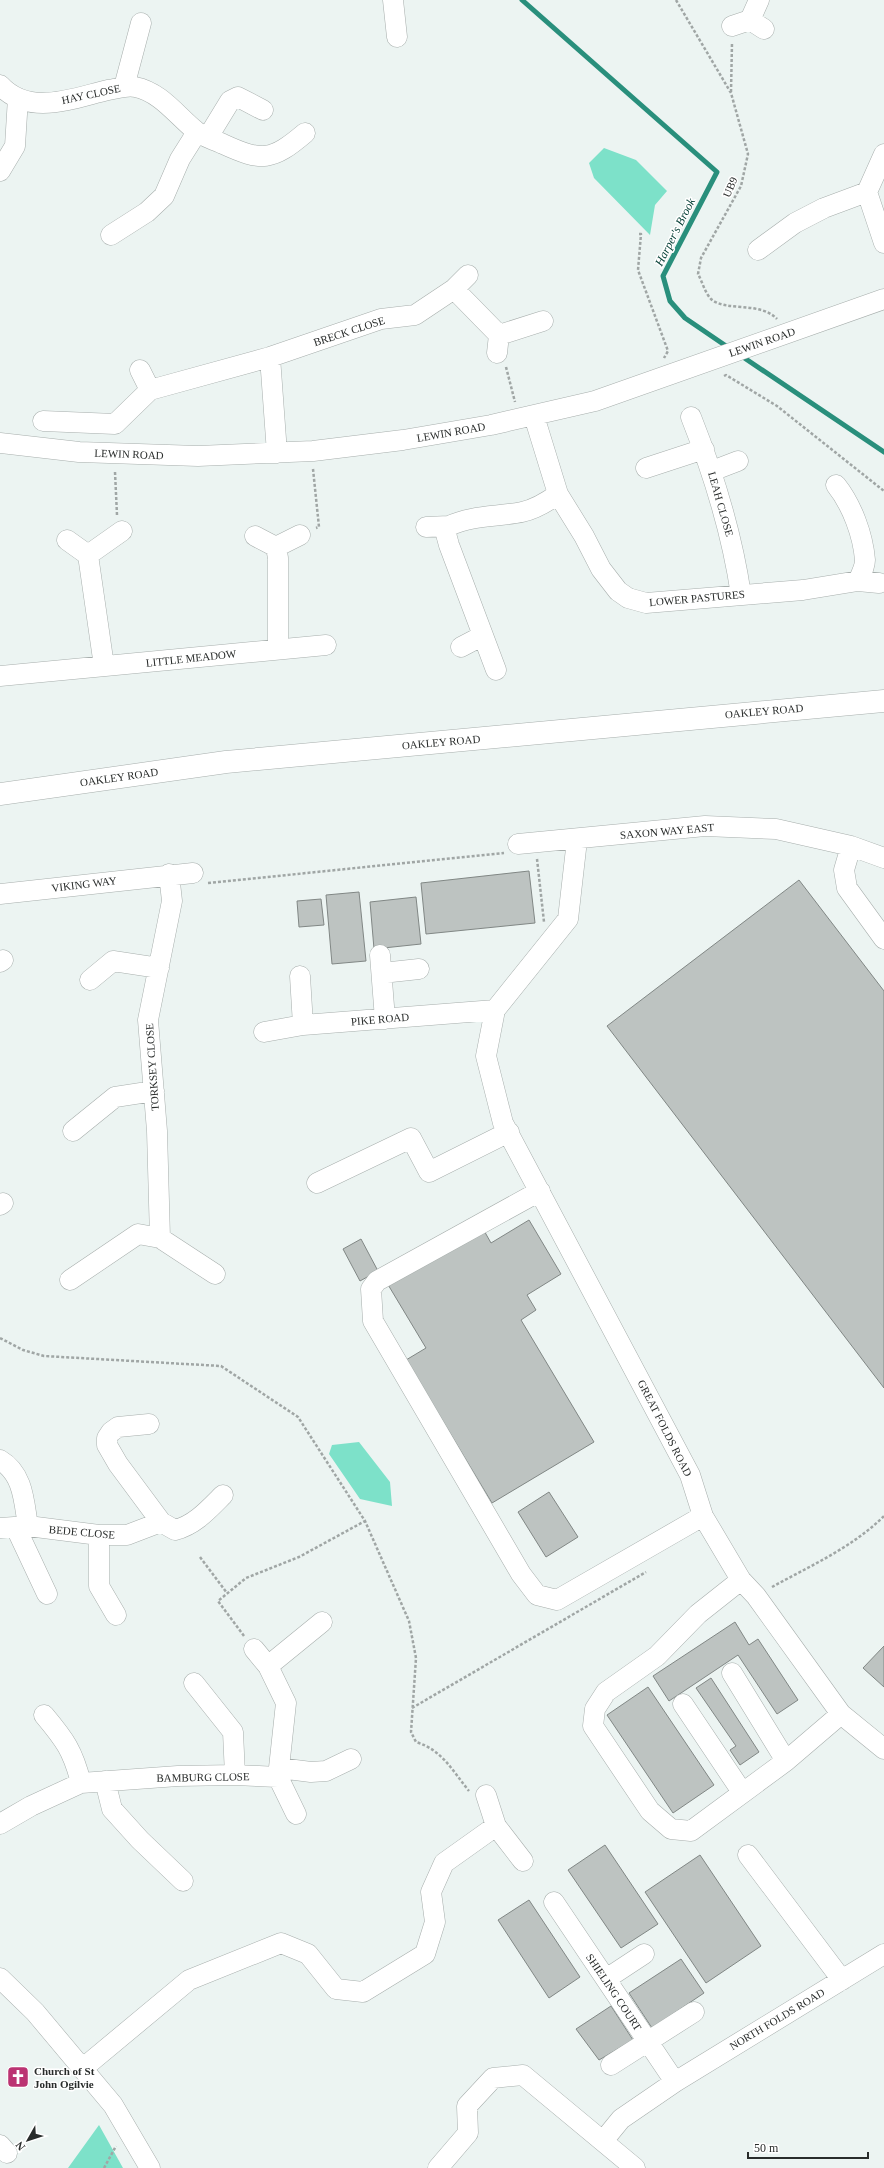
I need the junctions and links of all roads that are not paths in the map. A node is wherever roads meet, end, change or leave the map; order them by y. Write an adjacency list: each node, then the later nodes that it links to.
1 (393, 0): 5 (street)
2 (759, 0): 4 (street)
3 (141, 24): 7 (street)
4 (749, 25)
5 (397, 37)
6 (0, 85): 8 (street, HAY CLOSE)
7 (124, 87): 8 (street, HAY CLOSE); 11 (street, HAY CLOSE)
8 (18, 98): 13 (street)
9 (263, 110): 11 (street)
10 (305, 133): 11 (street, HAY CLOSE)
11 (203, 135): 15 (street)
12 (884, 154): 14 (street)
13 (0, 171)
14 (867, 192): 16 (street); 17 (street)
15 (111, 235)
16 (884, 243)
17 (758, 250)
18 (468, 275): 19 (street, BRECK CLOSE)
19 (454, 289): 21 (street); 22 (street, BRECK CLOSE)
20 (884, 299): 25 (street, LEWIN ROAD)
21 (543, 321)
22 (270, 357): 24 (street, BRECK CLOSE); 30 (street)
23 (140, 370): 24 (street)
24 (150, 390): 27 (street, BRECK CLOSE)
25 (534, 416): 30 (street, LEWIN ROAD); 35 (street, LOWER PASTURES)
26 (691, 417): 29 (street, LEAH CLOSE)
27 (43, 422)
28 (0, 443): 30 (street, LEWIN ROAD)
29 (704, 449): 32 (street); 33 (street, LEAH CLOSE)
30 (277, 453)
31 (738, 461): 33 (street)
32 (646, 468)
33 (712, 471): 46 (street, LEAH CLOSE)
34 (836, 485): 44 (street)
35 (558, 494): 36 (street); 46 (street, LOWER PASTURES)
36 (449, 526): 37 (street); 47 (street)
37 (426, 527)
38 (122, 532): 43 (street)
39 (300, 535): 42 (street)
40 (255, 536): 42 (street)
41 (67, 540): 43 (street)
42 (276, 547): 50 (street)
43 (88, 555): 51 (street)
44 (858, 581): 45 (street, LOWER PASTURES); 46 (street, LOWER PASTURES)
45 (879, 583)
46 (742, 595)
47 (482, 636): 49 (street); 52 (street)
48 (326, 645): 50 (street, LITTLE MEADOW)
49 (461, 647)
50 (278, 649): 51 (street, LITTLE MEADOW)
51 (104, 666): 53 (street, LITTLE MEADOW)
52 (496, 670)
53 (0, 676)
54 (884, 701): 55 (main road, OAKLEY ROAD)
55 (0, 794)
56 (578, 840): 57 (street, SAXON WAY EAST); 58 (street, SAXON WAY EAST); 68 (street)
57 (522, 846)
58 (851, 846): 59 (street, SAXON WAY EAST); 63 (street)
59 (884, 858)
60 (193, 873): 61 (street, VIKING WAY)
61 (169, 874): 62 (street, VIKING WAY); 64 (street, TORKSEY CLOSE)
62 (0, 894)
63 (884, 940)
64 (159, 968): 67 (street); 72 (street, TORKSEY CLOSE)
65 (419, 969): 69 (street)
66 (300, 976): 70 (street)
67 (90, 980)
68 (495, 1010): 69 (street, PIKE ROAD); 73 (street, GREAT FOLDS ROAD)
69 (385, 1019): 70 (street, PIKE ROAD)
70 (303, 1025): 71 (street, PIKE ROAD)
71 (264, 1032)
72 (154, 1091): 74 (street); 77 (street, TORKSEY CLOSE)
73 (506, 1128): 75 (street); 76 (street, GREAT FOLDS ROAD)
74 (73, 1131)
75 (317, 1183)
76 (540, 1191): 83 (street, GREAT FOLDS ROAD); 83 (street)
77 (160, 1238): 78 (street); 79 (street)
78 (215, 1274)
79 (70, 1280)
80 (148, 1424): 84 (street)
81 (0, 1460): 85 (street)
82 (223, 1495): 84 (street)
83 (703, 1516): 87 (street, GREAT FOLDS ROAD)
84 (161, 1522): 86 (street, BEDE CLOSE)
85 (15, 1528): 86 (street, BEDE CLOSE); 88 (street)
86 (99, 1535): 89 (street)
87 (741, 1580): 96 (street, GREAT FOLDS ROAD); 105 (street)
88 (47, 1594)
89 (116, 1615)
90 (322, 1622): 92 (street)
91 (254, 1649): 92 (street)
92 (268, 1666): 101 (street)
93 (732, 1673): 100 (street)
94 (194, 1683): 102 (street)
95 (683, 1704): 105 (street)
96 (841, 1714): 98 (street, GREAT FOLDS ROAD); 100 (street)
97 (44, 1715): 104 (street)
98 (884, 1749)
99 (350, 1759): 101 (street, BAMBURG CLOSE)
100 (786, 1761): 105 (street)
101 (278, 1773): 102 (street, BAMBURG CLOSE); 107 (street)
102 (235, 1775): 103 (street, BAMBURG CLOSE)
103 (105, 1781): 104 (street, BAMBURG CLOSE); 112 (street)
104 (81, 1783): 108 (street, BAMBURG CLOSE)
105 (742, 1792)
106 (486, 1795): 109 (street)
107 (296, 1814)
108 (0, 1824)
109 (496, 1826): 111 (street); 122 (street)
110 (748, 1855): 117 (street)
111 (523, 1861)
112 (183, 1881)
113 (554, 1902): 116 (street, SHIELING COURT)
114 (644, 1954): 116 (street)
115 (884, 1954): 117 (street, NORTH FOLDS ROAD)
116 (606, 1980): 120 (street, SHIELING COURT)
117 (842, 1980): 123 (street, NORTH FOLDS ROAD)
118 (3, 1988): 122 (street)
119 (694, 2012): 120 (street)
120 (648, 2042): 121 (street); 123 (street, SHIELING COURT)
121 (611, 2065)
122 (82, 2069): 125 (street)
123 (673, 2084): 124 (street, NORTH FOLDS ROAD)
124 (603, 2141): 126 (street); 127 (street)
125 (150, 2168)
126 (438, 2168)
127 (635, 2168)

